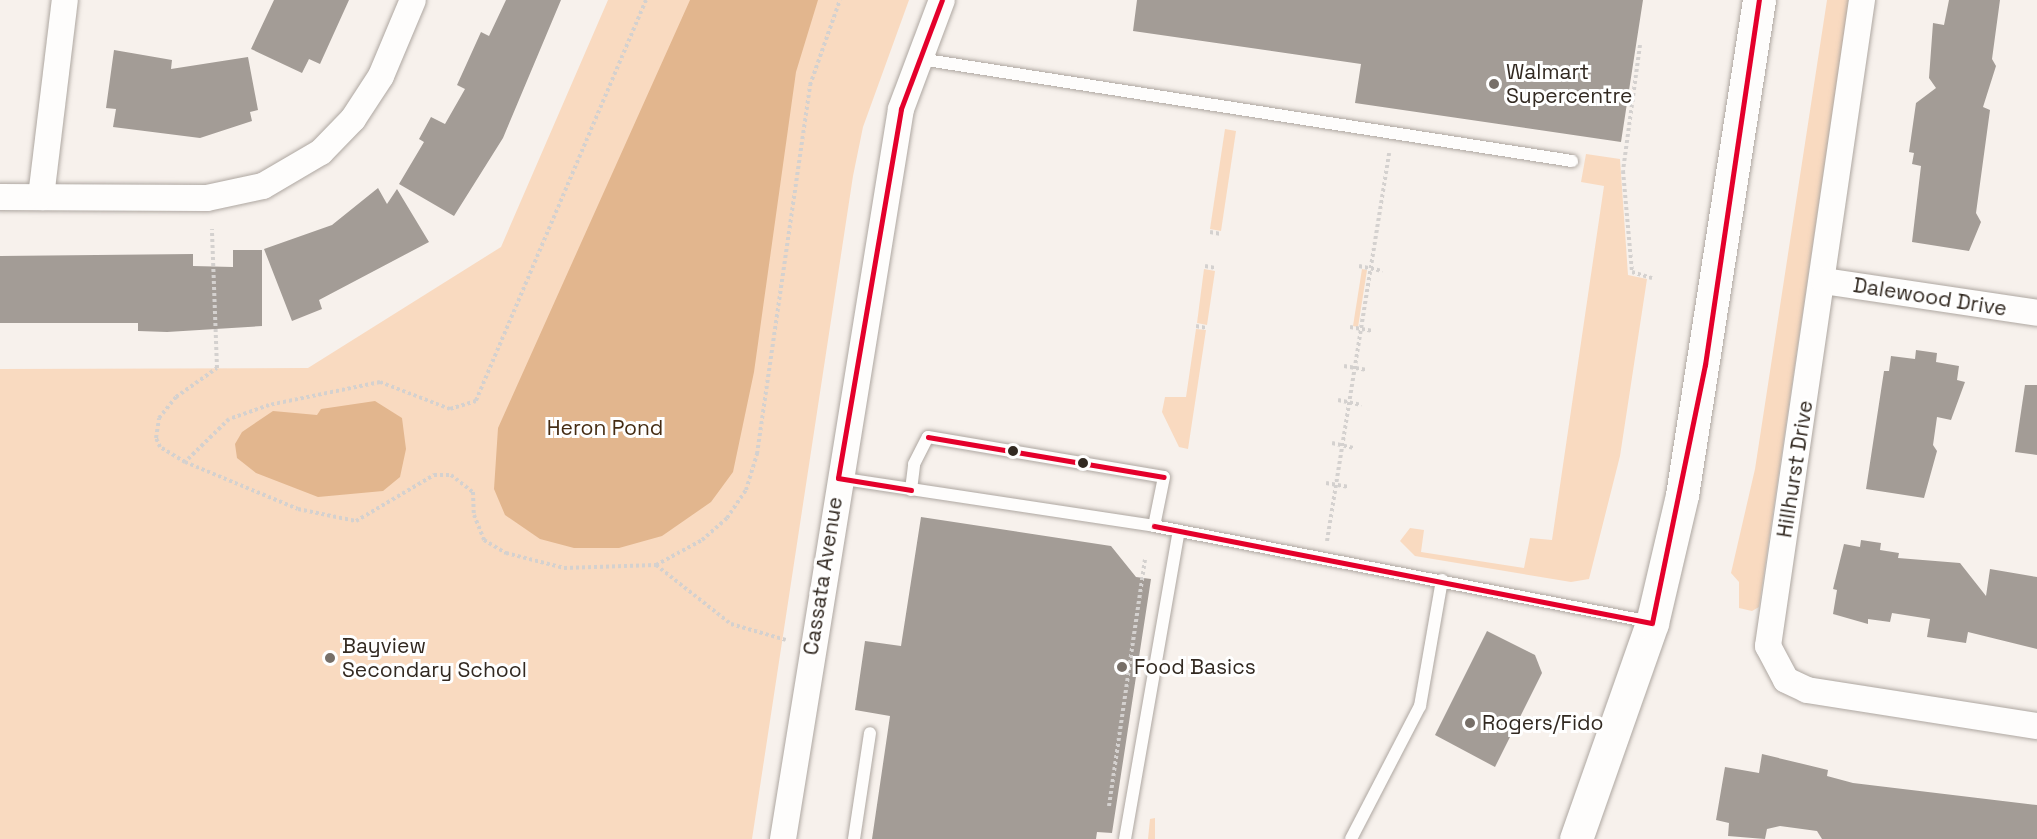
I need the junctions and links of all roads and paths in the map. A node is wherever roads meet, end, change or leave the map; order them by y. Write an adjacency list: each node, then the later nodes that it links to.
1 (65, 0): 13 (street)
2 (413, 0): 13 (street)
3 (646, 0): 39 (path)
4 (840, 0): 49 (path)
5 (942, 0): 9 (street, Cassata Avenue)
6 (1759, 0): 51 (main road)
7 (1862, 0): 23 (street, Hillhurst Drive)
8 (1640, 45): 22 (path)
9 (920, 58): 11 (lane); 40 (street, Cassata Avenue)
10 (1389, 153): 20 (path)
11 (1572, 160)
12 (0, 197): 13 (street)
13 (41, 197)
14 (212, 229): 39 (path)
15 (1210, 232): 16 (path)
16 (1221, 234)
17 (1205, 266): 19 (path)
18 (1359, 266): 20 (path)
19 (1215, 268)
20 (1370, 268): 21 (path); 28 (path)
21 (1382, 271)
22 (1652, 278)
23 (1824, 281): 24 (street, Dalewood Drive); 53 (street, Hillhurst Drive)
24 (2037, 313)
25 (1196, 326): 27 (path)
26 (1350, 327): 28 (path)
27 (1206, 328)
28 (1361, 329): 29 (path); 31 (path)
29 (1372, 331)
30 (1344, 366): 31 (path)
31 (1355, 368): 32 (path); 34 (path)
32 (1366, 370)
33 (1338, 400): 34 (path)
34 (1349, 403): 35 (path); 37 (path)
35 (1361, 405)
36 (1332, 443): 37 (path)
37 (1342, 445): 38 (path); 42 (path)
38 (1354, 447)
39 (185, 462): 49 (path)
40 (838, 478): 44 (lane); 56 (street, Cassata Avenue)
41 (1326, 483): 42 (path)
42 (1336, 485): 43 (path); 47 (path)
43 (1348, 487)
44 (911, 490): 45 (lane); 45 (lane)
45 (1154, 526): 46 (lane)
46 (1179, 531): 50 (lane); 58 (lane)
47 (1327, 541)
48 (1145, 560): 55 (path)
49 (656, 565): 52 (path)
50 (1442, 580): 51 (lane); 59 (lane)
51 (1652, 623): 60 (main road)
52 (786, 640)
53 (2037, 726)
54 (870, 733): 57 (lane)
55 (1108, 816)
56 (783, 839)
57 (854, 839)
58 (1125, 839)
59 (1351, 839)
60 (1576, 839)

